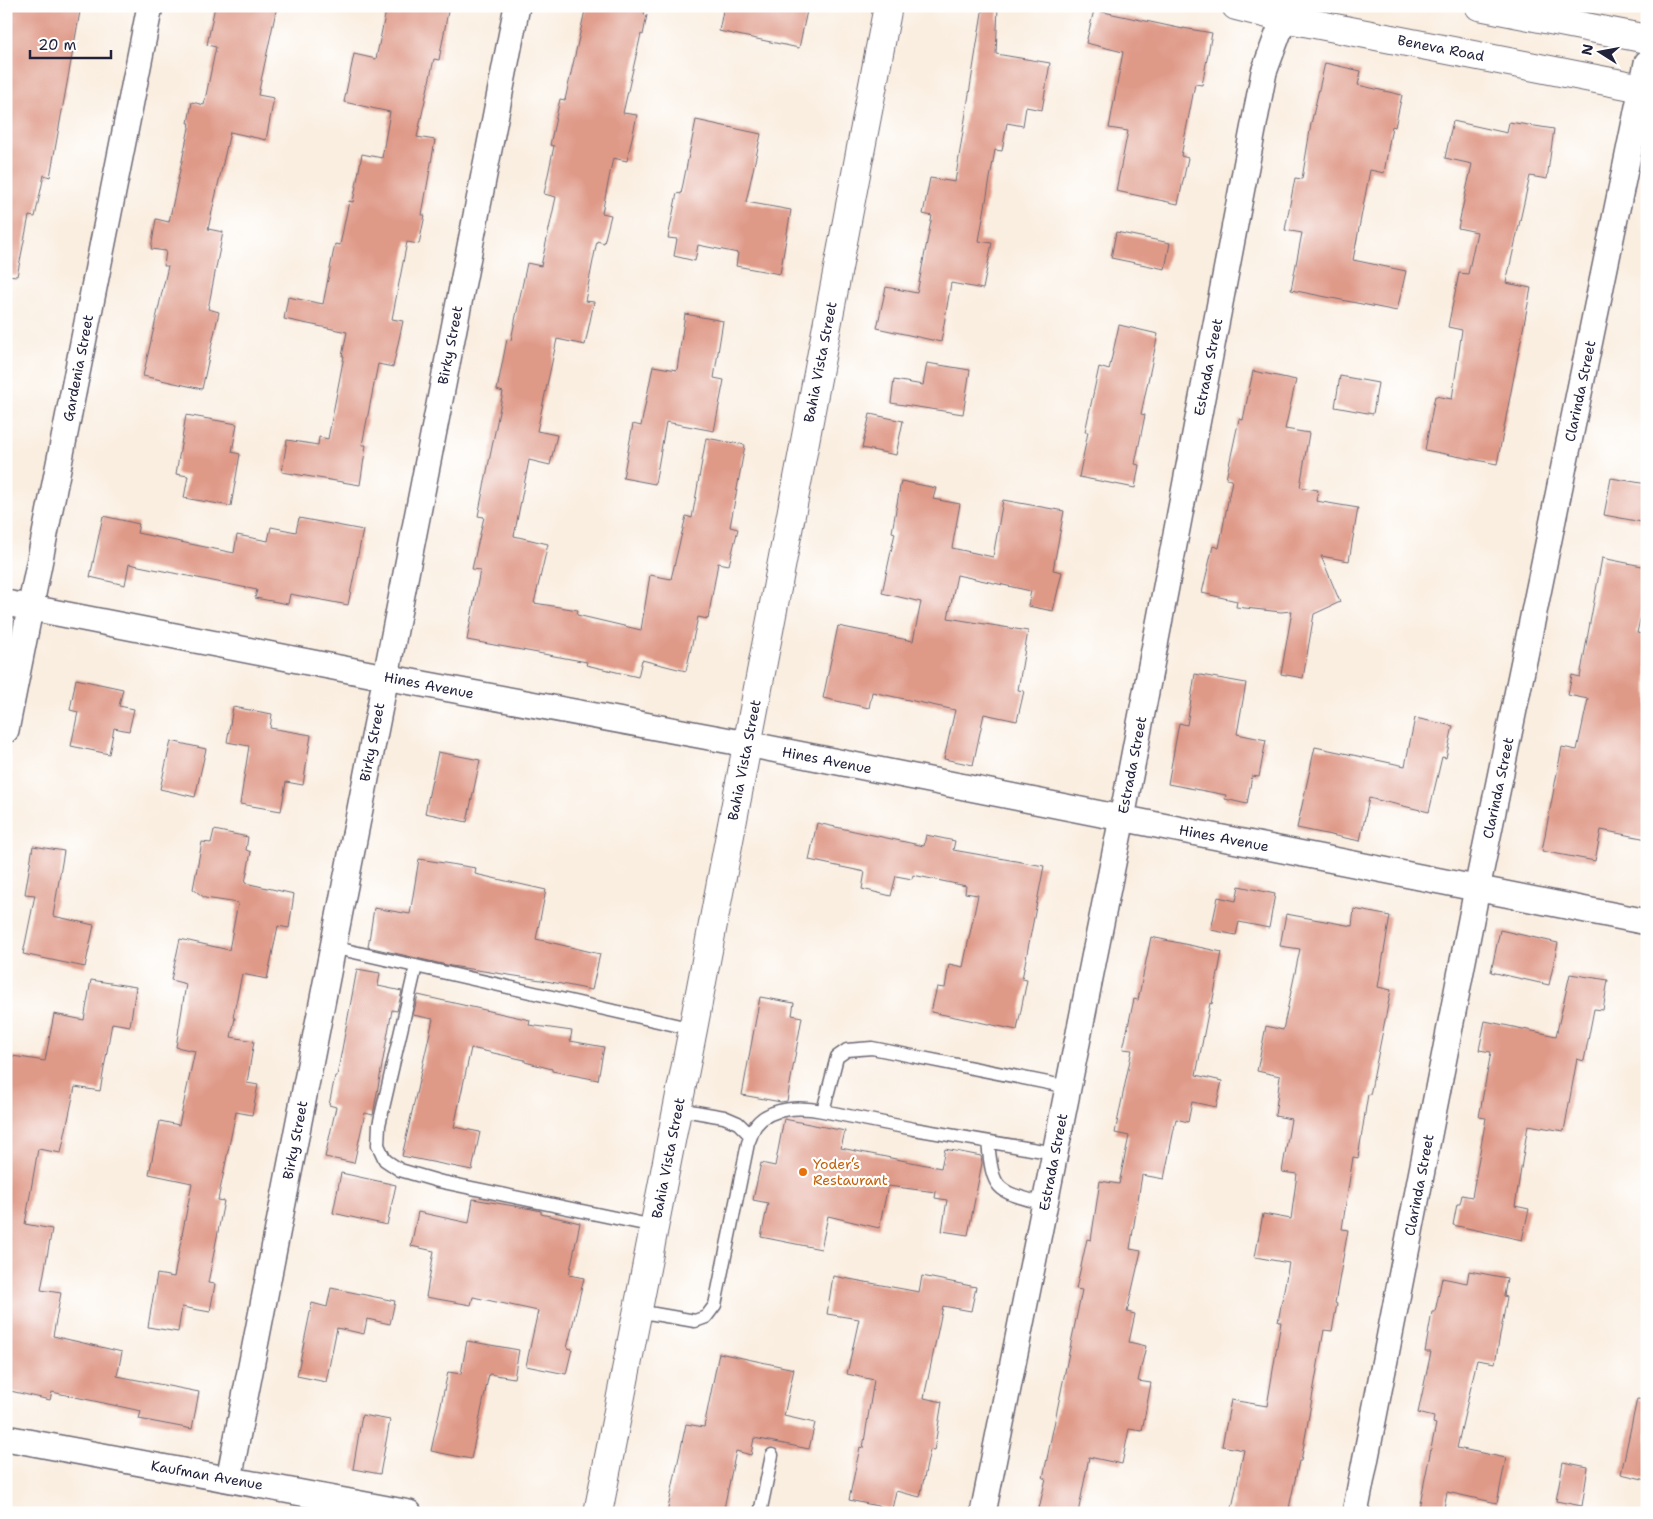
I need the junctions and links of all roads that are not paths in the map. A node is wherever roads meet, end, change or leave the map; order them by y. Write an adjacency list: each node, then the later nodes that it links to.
1 (150, 6): 11 (street, Gardenia Street)
2 (517, 6): 12 (street, Birky Street)
3 (888, 6): 14 (street, Bahia Vista Street)
4 (1236, 6): 7 (street, Beneva Road)
5 (1479, 6): 6 (street)
6 (1573, 16): 8 (street)
7 (1284, 18): 9 (street, Beneva Road); 15 (street, Estrada Street)
8 (1647, 39)
9 (1645, 80): 16 (street, Clarinda Street)
10 (6, 603): 11 (street, Hines Avenue)
11 (30, 608): 12 (street, Hines Avenue); 13 (street, Gardenia Street)
12 (385, 676): 14 (street, Hines Avenue); 18 (street, Birky Street)
13 (6, 730)
14 (747, 744): 15 (street, Hines Avenue); 20 (street, Bahia Vista Street)
15 (1122, 818): 16 (street, Hines Avenue); 21 (street, Estrada Street)
16 (1478, 889): 17 (street, Hines Avenue); 37 (street, Clarinda Street)
17 (1647, 922)
18 (332, 947): 19 (lane); 32 (street, Birky Street)
19 (416, 966): 20 (lane); 28 (lane)
20 (693, 1029): 22 (street, Bahia Vista Street)
21 (1068, 1087): 23 (lane); 26 (street, Estrada Street)
22 (678, 1109): 24 (lane); 28 (street, Bahia Vista Street)
23 (823, 1111): 24 (lane); 25 (lane)
24 (751, 1136): 29 (lane)
25 (988, 1142): 26 (lane); 27 (lane)
26 (1055, 1153): 27 (street, Estrada Street)
27 (1045, 1204): 36 (street, Estrada Street)
28 (654, 1226): 29 (street, Bahia Vista Street)
29 (638, 1311): 34 (street, Bahia Vista Street)
30 (6, 1438): 32 (street, Kaufman Avenue)
31 (772, 1455): 35 (lane)
32 (229, 1479): 33 (street, Kaufman Avenue)
33 (408, 1513)
34 (598, 1513)
35 (760, 1513)
36 (984, 1513)
37 (1355, 1513)

